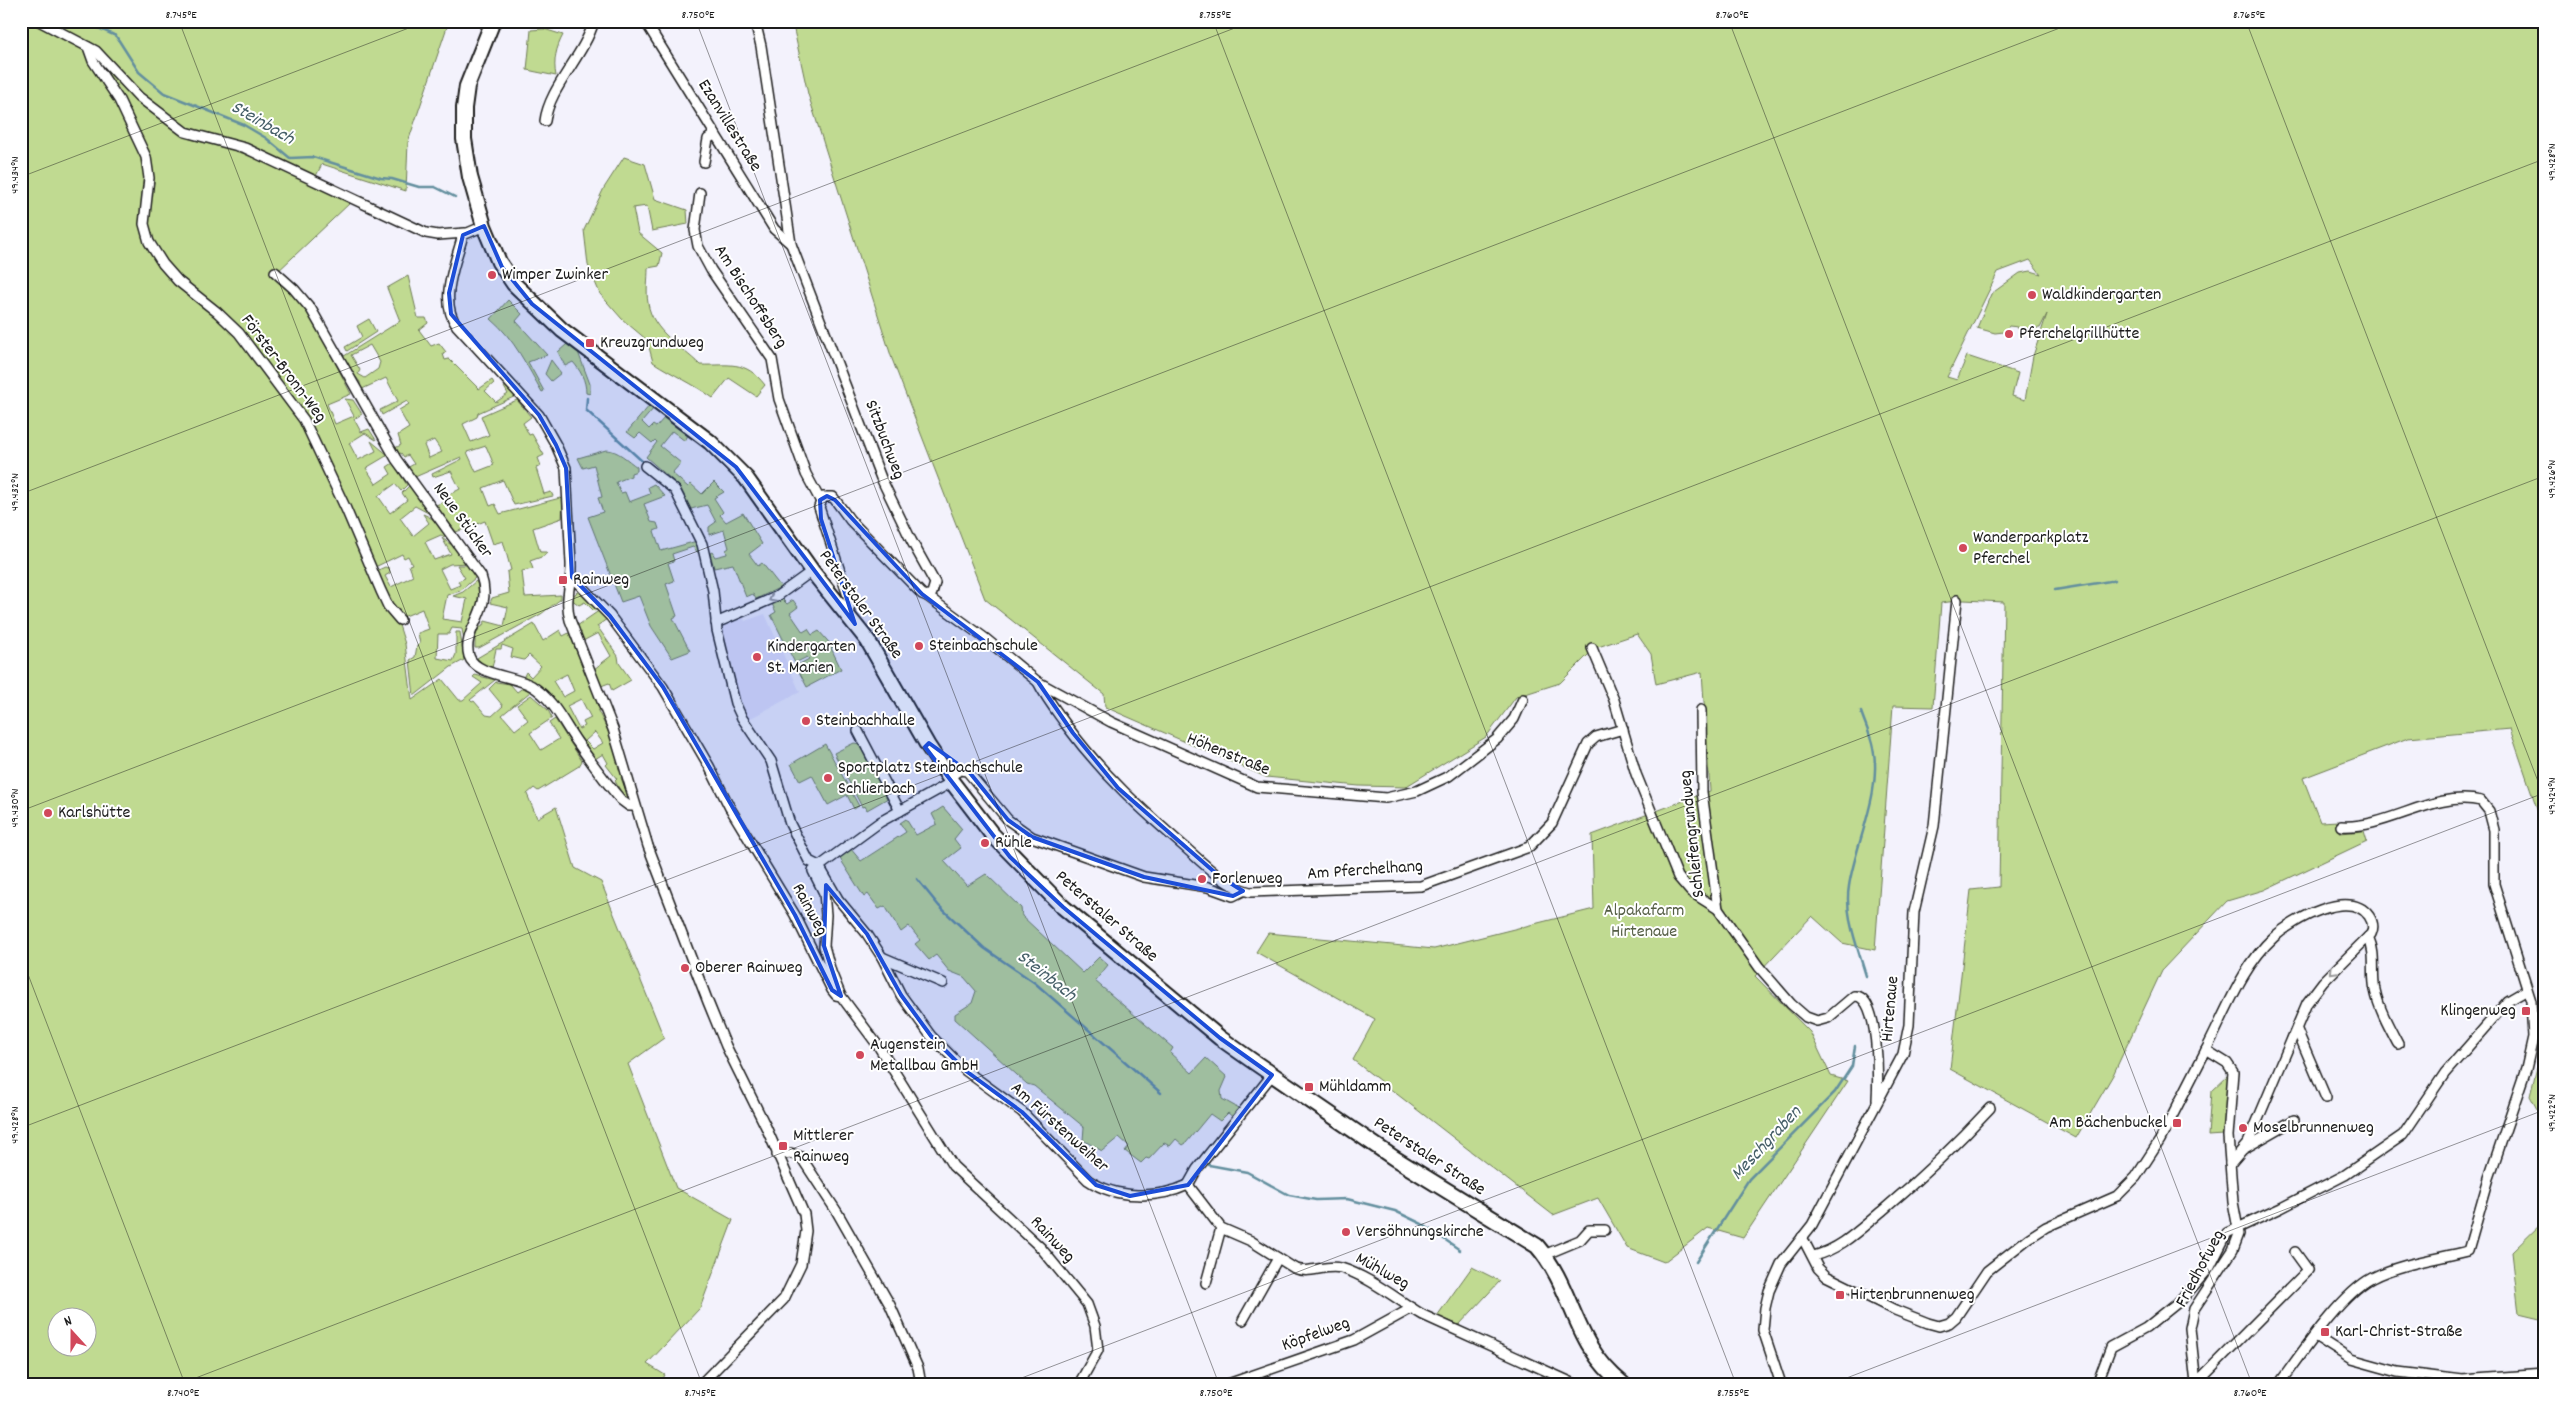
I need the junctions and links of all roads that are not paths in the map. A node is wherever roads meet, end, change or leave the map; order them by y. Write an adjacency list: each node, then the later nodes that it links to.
1 (39, 21): 6 (street)
2 (492, 21): 11 (main road, Peterstaler Straße)
3 (594, 21): 7 (street)
4 (645, 21): 8 (street, Ezanvillestraße)
5 (755, 21): 13 (street, Sitzbuchweg)
6 (88, 47): 12 (street); 22 (street, Förster-Bronn-Weg)
7 (545, 121)
8 (714, 134): 9 (street); 13 (street, Ezanvillestraße)
9 (704, 162)
10 (700, 192): 16 (street, Am Bischoffsberg)
11 (484, 226): 12 (street); 17 (main road, Peterstaler Straße)
12 (465, 233): 18 (street)
13 (791, 244): 19 (street, Sitzbuchweg)
14 (275, 272): 31 (street, Neue Stücker)
15 (645, 466): 23 (street, Am Fürstenweiher)
16 (820, 500): 19 (street); 21 (street)
17 (812, 571): 21 (main road, Peterstaler Straße); 23 (street, one-way to 23)
18 (572, 576): 31 (street); 41 (street, Rainweg)
19 (927, 596): 25 (street, Höhenstraße)
20 (1957, 600): 47 (street, Hirtenaue)
21 (846, 614): 30 (main road, Peterstaler Straße)
22 (400, 620)
23 (716, 622): 34 (street, Am Fürstenweiher)
24 (1592, 648): 28 (street)
25 (1038, 682): 26 (street, Höhenstraße); 35 (street, Am Pferchelhang)
26 (1523, 699)
27 (1700, 710): 36 (street, Schleifengrundweg)
28 (1623, 730): 35 (street, Am Pferchelhang); 36 (street)
29 (858, 731): 32 (street)
30 (950, 780): 32 (street); 35 (street); 45 (main road, Peterstaler Straße)
31 (635, 806): 51 (street)
32 (900, 811): 34 (street)
33 (2341, 826): 40 (street)
34 (819, 866): 38 (street, Am Fürstenweiher); 41 (street)
35 (1243, 891)
36 (1718, 909): 47 (street, Schleifengrundweg)
37 (2368, 937): 42 (street, one-way to 42); 43 (street); 44 (street)
38 (882, 957): 39 (street); 53 (street, Am Fürstenweiher)
39 (943, 983)
40 (2527, 990): 55 (street); 65 (street)
41 (841, 996): 70 (street, Rainweg)
42 (2297, 1030): 46 (street); 50 (street)
43 (2398, 1044)
44 (2206, 1050): 52 (street); 60 (street)
45 (1272, 1075): 53 (street); 59 (main road, Peterstaler Straße)
46 (2326, 1098)
47 (1877, 1103): 57 (street, Hirtenaue)
48 (1990, 1108): 60 (street)
49 (2294, 1120): 50 (street)
50 (2247, 1143): 52 (street)
51 (777, 1155): 68 (street); 69 (street)
52 (2230, 1164): 55 (street)
53 (1188, 1185): 54 (street, Mühlweg)
54 (1221, 1228): 61 (street, Mühlweg); 62 (street)
55 (2239, 1228): 67 (street, Friedhofweg); 75 (street)
56 (1605, 1230): 59 (street)
57 (1802, 1237): 60 (street); 74 (street, Hirtenaue)
58 (2295, 1252): 67 (street)
59 (1544, 1255): 73 (main road, Peterstaler Straße)
60 (1812, 1256)
61 (1278, 1258): 63 (street, Mühlweg); 64 (street)
62 (1206, 1283)
63 (1412, 1308): 71 (street, Köpfelweg); 72 (street, Mühlweg)
64 (1244, 1320)
65 (2315, 1336): 66 (street); 76 (street)
66 (2544, 1374)
67 (2196, 1383)
68 (701, 1384)
69 (921, 1384)
70 (1079, 1384)
71 (1228, 1384)
72 (1575, 1384)
73 (1622, 1384)
74 (1781, 1384)
75 (2098, 1384)
76 (2279, 1384)

